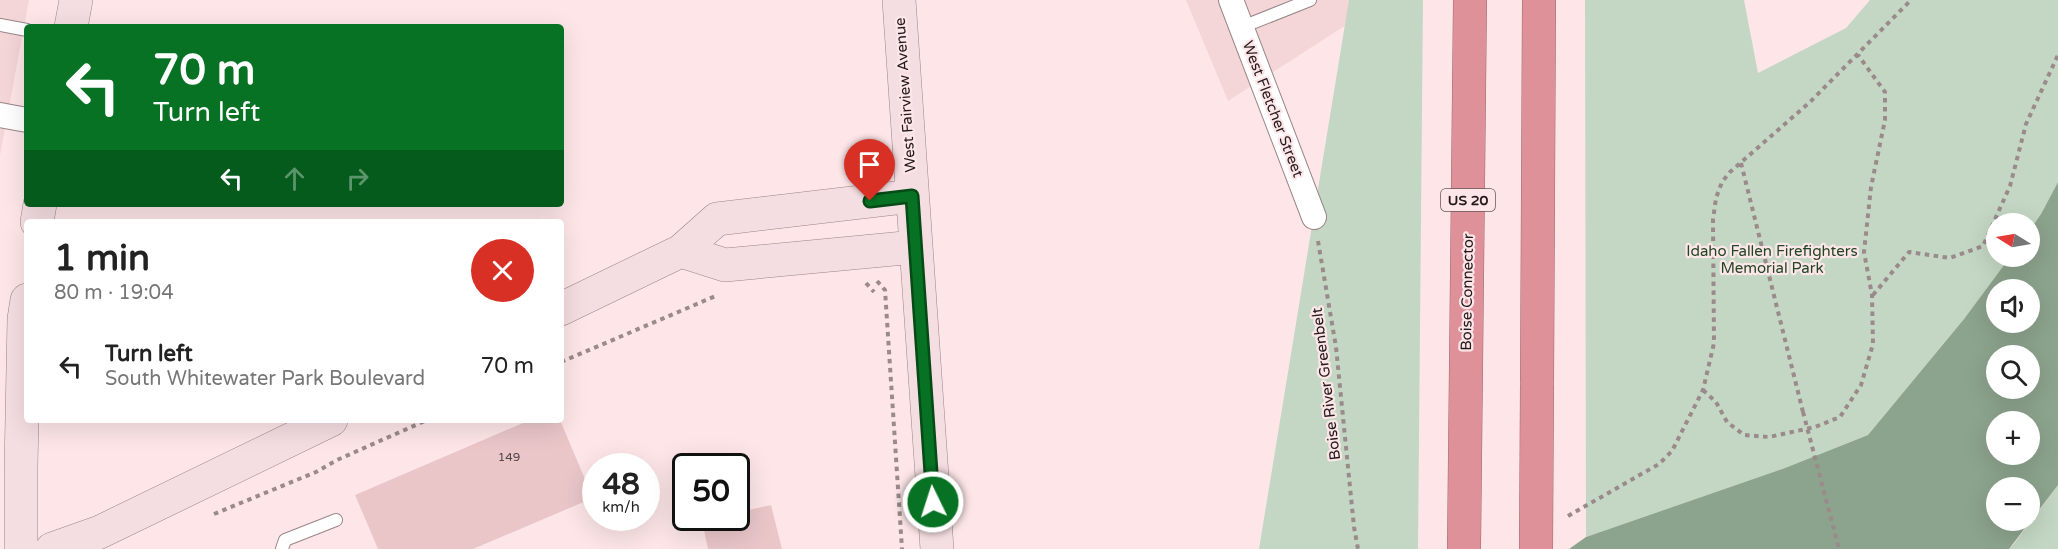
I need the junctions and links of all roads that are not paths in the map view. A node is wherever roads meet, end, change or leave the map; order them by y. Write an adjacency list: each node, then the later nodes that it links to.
1 (76, 0): 7 (street)
2 (899, 0): 13 (street, West Fairview Avenue)
3 (1232, 0): 9 (street, West Fletcher Street)
4 (1310, 0): 9 (lane)
5 (1470, 0): 25 (highway, Boise Connector / US 20)
6 (1539, 0): 26 (highway, bridge)
7 (72, 24)
8 (0, 25): 10 (lane)
9 (1242, 27): 14 (street, West Fletcher Street)
10 (24, 29)
11 (0, 115): 12 (street)
12 (24, 119)
13 (912, 196): 15 (street, West Fairview Avenue); 16 (street)
14 (1314, 217)
15 (915, 248): 16 (street); 24 (street, West Fairview Avenue)
16 (681, 251): 17 (street)
17 (564, 308)
18 (24, 319): 21 (street)
19 (325, 423): 22 (street)
20 (336, 520): 23 (lane)
21 (21, 549)
22 (52, 549)
23 (282, 549)
24 (937, 549)
25 (1464, 549)
26 (1536, 549)

